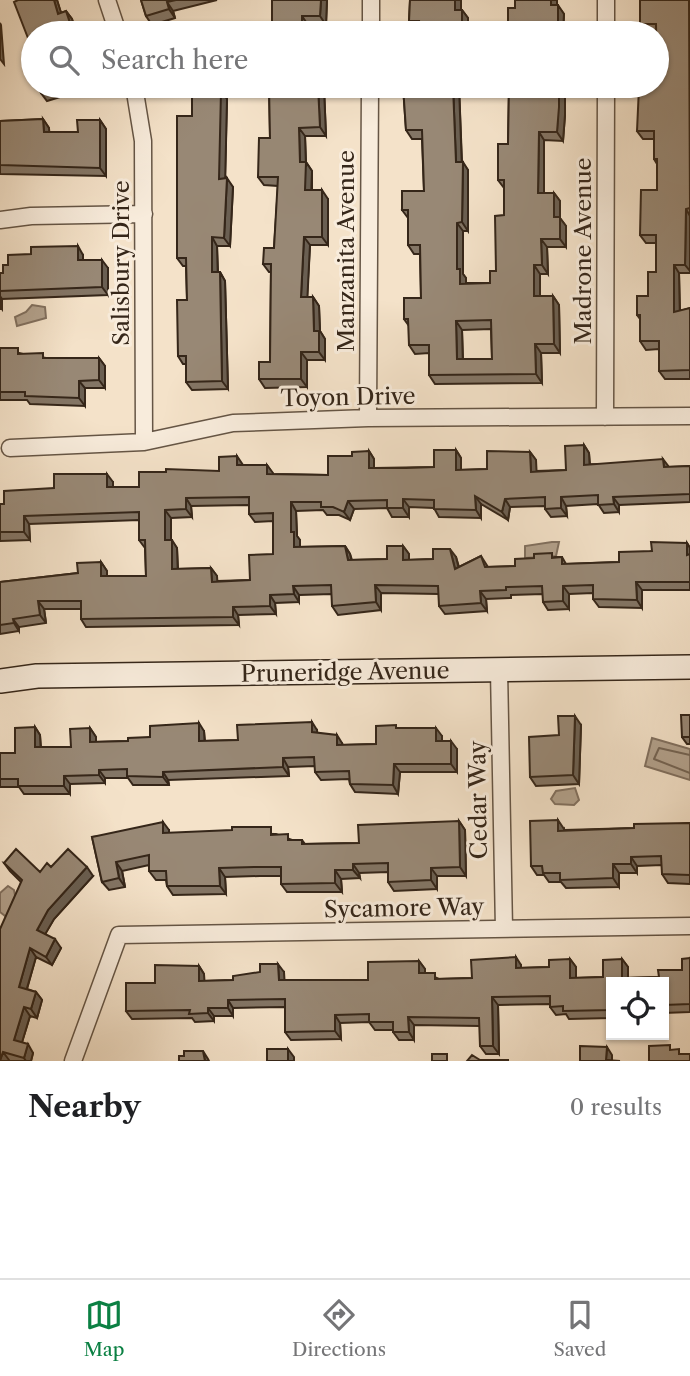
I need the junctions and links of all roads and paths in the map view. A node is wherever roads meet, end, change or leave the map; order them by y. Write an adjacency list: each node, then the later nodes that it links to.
1 (107, 0): 4 (street)
2 (371, 0): 5 (street)
3 (606, 0): 6 (street)
4 (114, 21)
5 (371, 21)
6 (606, 21)
7 (136, 98): 10 (street, Salisbury Drive)
8 (370, 98): 14 (street, Manzanita Avenue)
9 (606, 98): 13 (street, Madrone Avenue)
10 (144, 214): 11 (street); 15 (street, Salisbury Drive)
11 (0, 220)
12 (690, 416): 13 (street, Toyon Drive)
13 (605, 417): 14 (street, Toyon Drive)
14 (368, 418): 15 (street, Toyon Drive)
15 (144, 442): 16 (street, Toyon Drive)
16 (10, 449)
17 (690, 667): 18 (main road, Pruneridge Avenue)
18 (499, 670): 19 (main road, Pruneridge Avenue); 21 (street, Cedar Way)
19 (0, 681)
20 (690, 926): 21 (street, Sycamore Way)
21 (504, 929): 22 (street, Sycamore Way)
22 (73, 1061)

